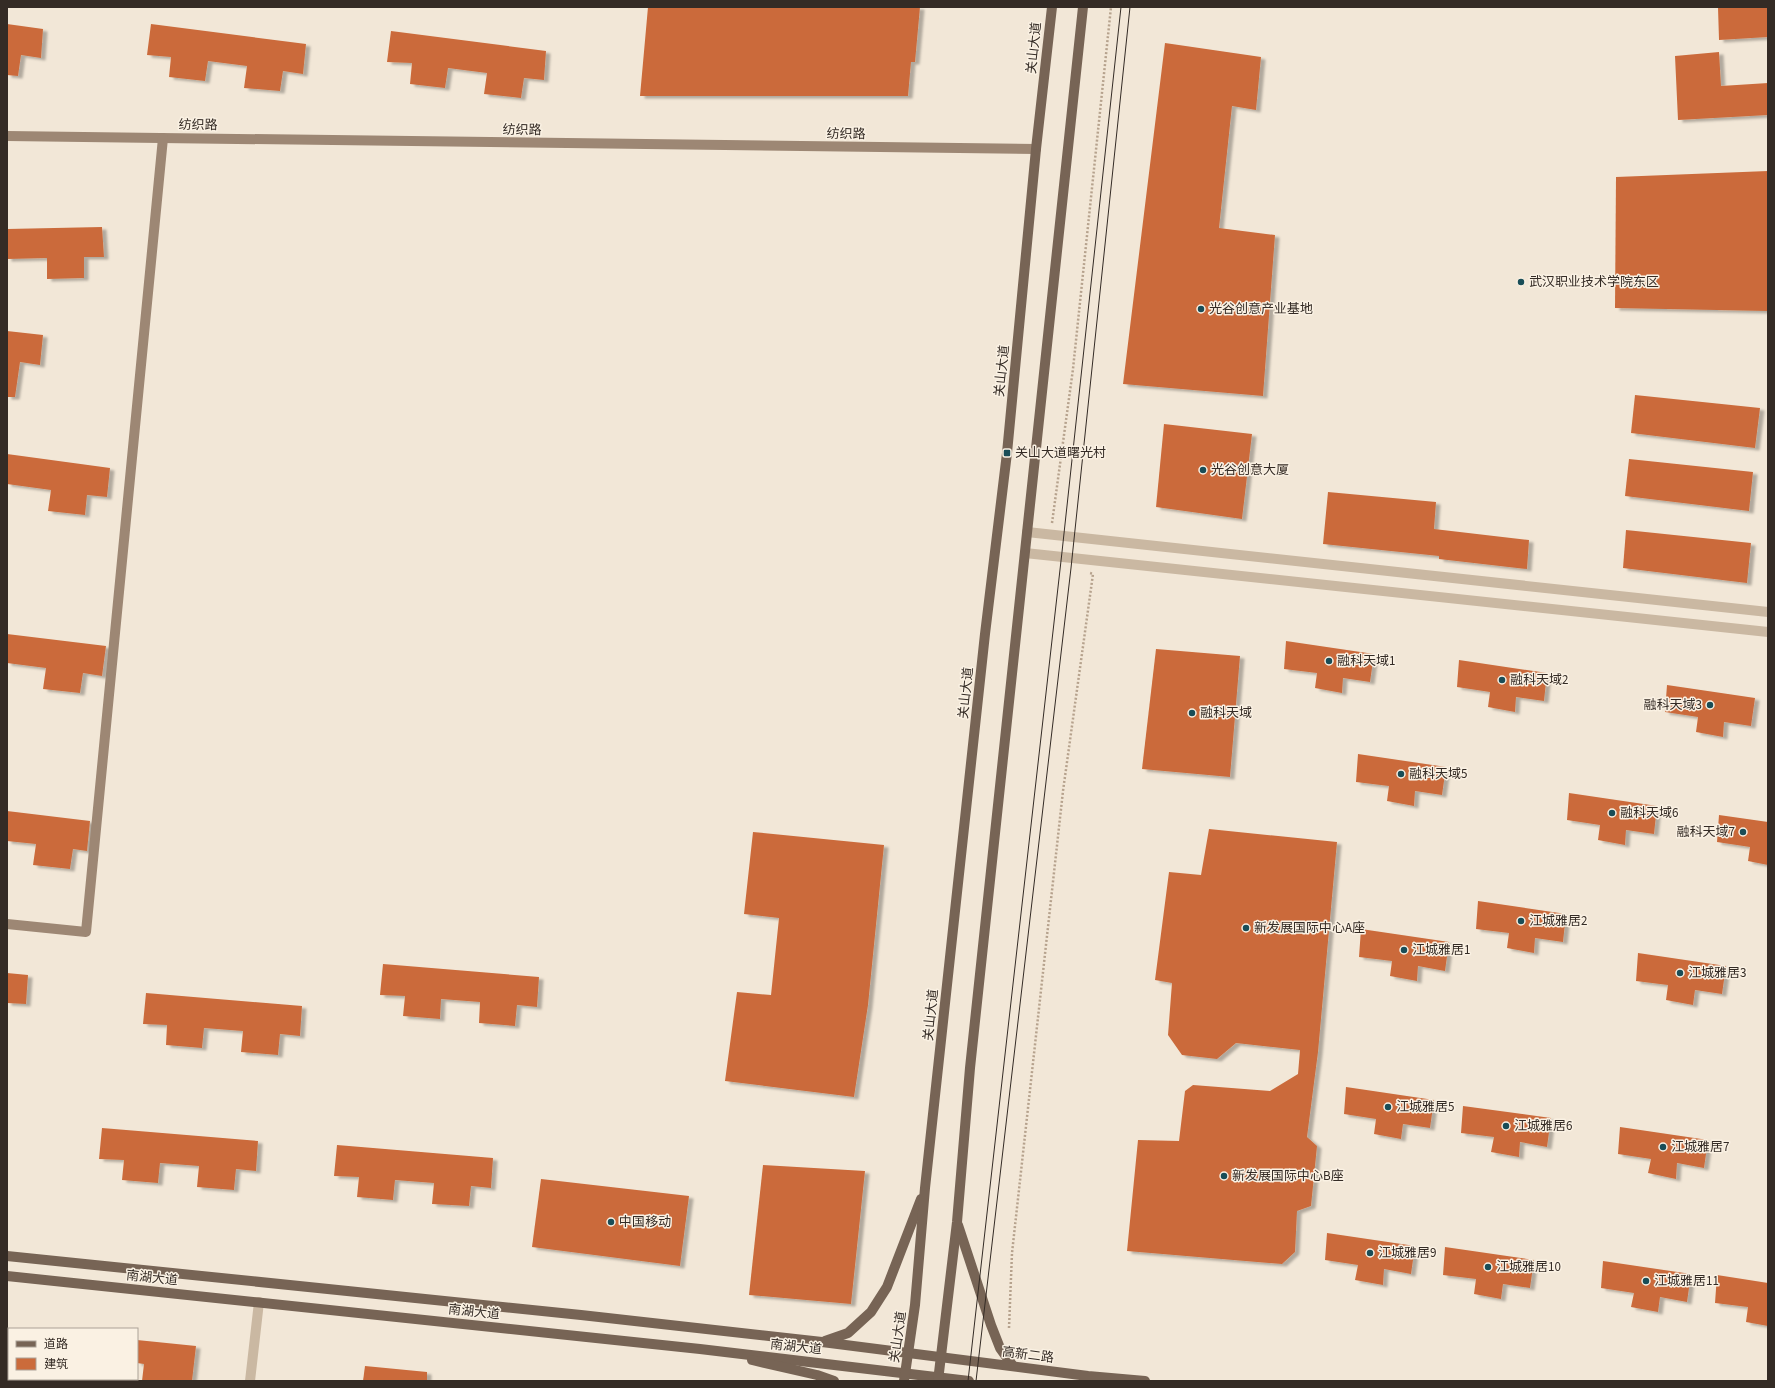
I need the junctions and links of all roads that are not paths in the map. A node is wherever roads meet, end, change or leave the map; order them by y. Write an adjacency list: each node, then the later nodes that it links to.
1 (1052, 7): 5 (main road, 关山大道)
2 (1083, 7): 6 (main road)
3 (7, 136): 4 (main road, 纺织路)
4 (163, 138): 5 (main road, 纺织路); 10 (main road)
5 (1036, 149): 11 (main road, 关山大道)
6 (1027, 532): 7 (main road); 8 (street)
7 (1025, 553): 9 (street); 12 (main road)
8 (1768, 612)
9 (1768, 632)
10 (7, 924)
11 (925, 1188): 16 (main road); 18 (main road, 关山大道)
12 (957, 1222): 19 (main road); 20 (main road)
13 (7, 1256): 16 (main road, 南湖大道)
14 (7, 1276): 15 (main road, 南湖大道)
15 (259, 1302): 17 (main road, 南湖大道); 23 (street)
16 (822, 1342): 18 (main road, 南湖大道)
17 (700, 1349): 21 (main road, 南湖大道); 24 (main road)
18 (908, 1354): 19 (main road, 高新二路); 21 (main road, 关山大道)
19 (941, 1357): 20 (main road, 高新二路); 22 (main road)
20 (1014, 1366): 26 (main road, 高新二路)
21 (905, 1377): 22 (main road, 南湖大道)
22 (938, 1379): 25 (main road)
23 (250, 1381)
24 (834, 1381)
25 (969, 1381)
26 (1145, 1381)

